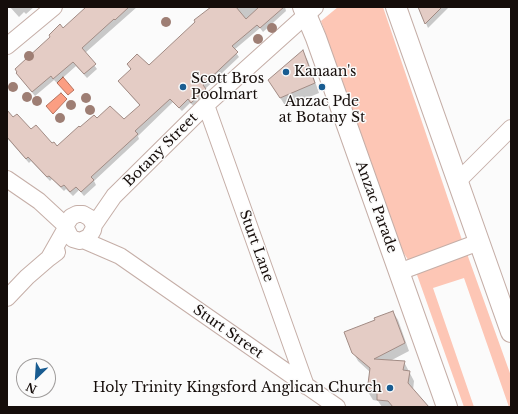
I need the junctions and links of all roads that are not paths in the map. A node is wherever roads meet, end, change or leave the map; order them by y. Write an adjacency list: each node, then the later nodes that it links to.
1 (54, 7): 4 (street)
2 (396, 7): 8 (main road)
3 (308, 10): 5 (street, Botany Street); 16 (main road, Anzac Parade)
4 (7, 46)
5 (206, 105): 9 (street, Botany Street); 19 (street, Sturt Lane)
6 (511, 128): 8 (street)
7 (7, 179): 10 (street)
8 (458, 181): 13 (main road)
9 (114, 196): 10 (street, Botany Street); 11 (street, Botany Street)
10 (71, 221): 11 (street); 12 (street); 15 (street)
11 (94, 226): 12 (street); 14 (street, Sturt Street)
12 (80, 240): 14 (street, Sturt Street); 15 (street)
13 (479, 242): 16 (street); 18 (main road)
14 (120, 256): 19 (street, Sturt Street)
15 (49, 258): 17 (street)
16 (398, 272): 21 (main road, Anzac Parade)
17 (7, 298)
18 (511, 332)
19 (306, 386): 20 (street, Sturt Street)
20 (337, 407)
21 (447, 407)

